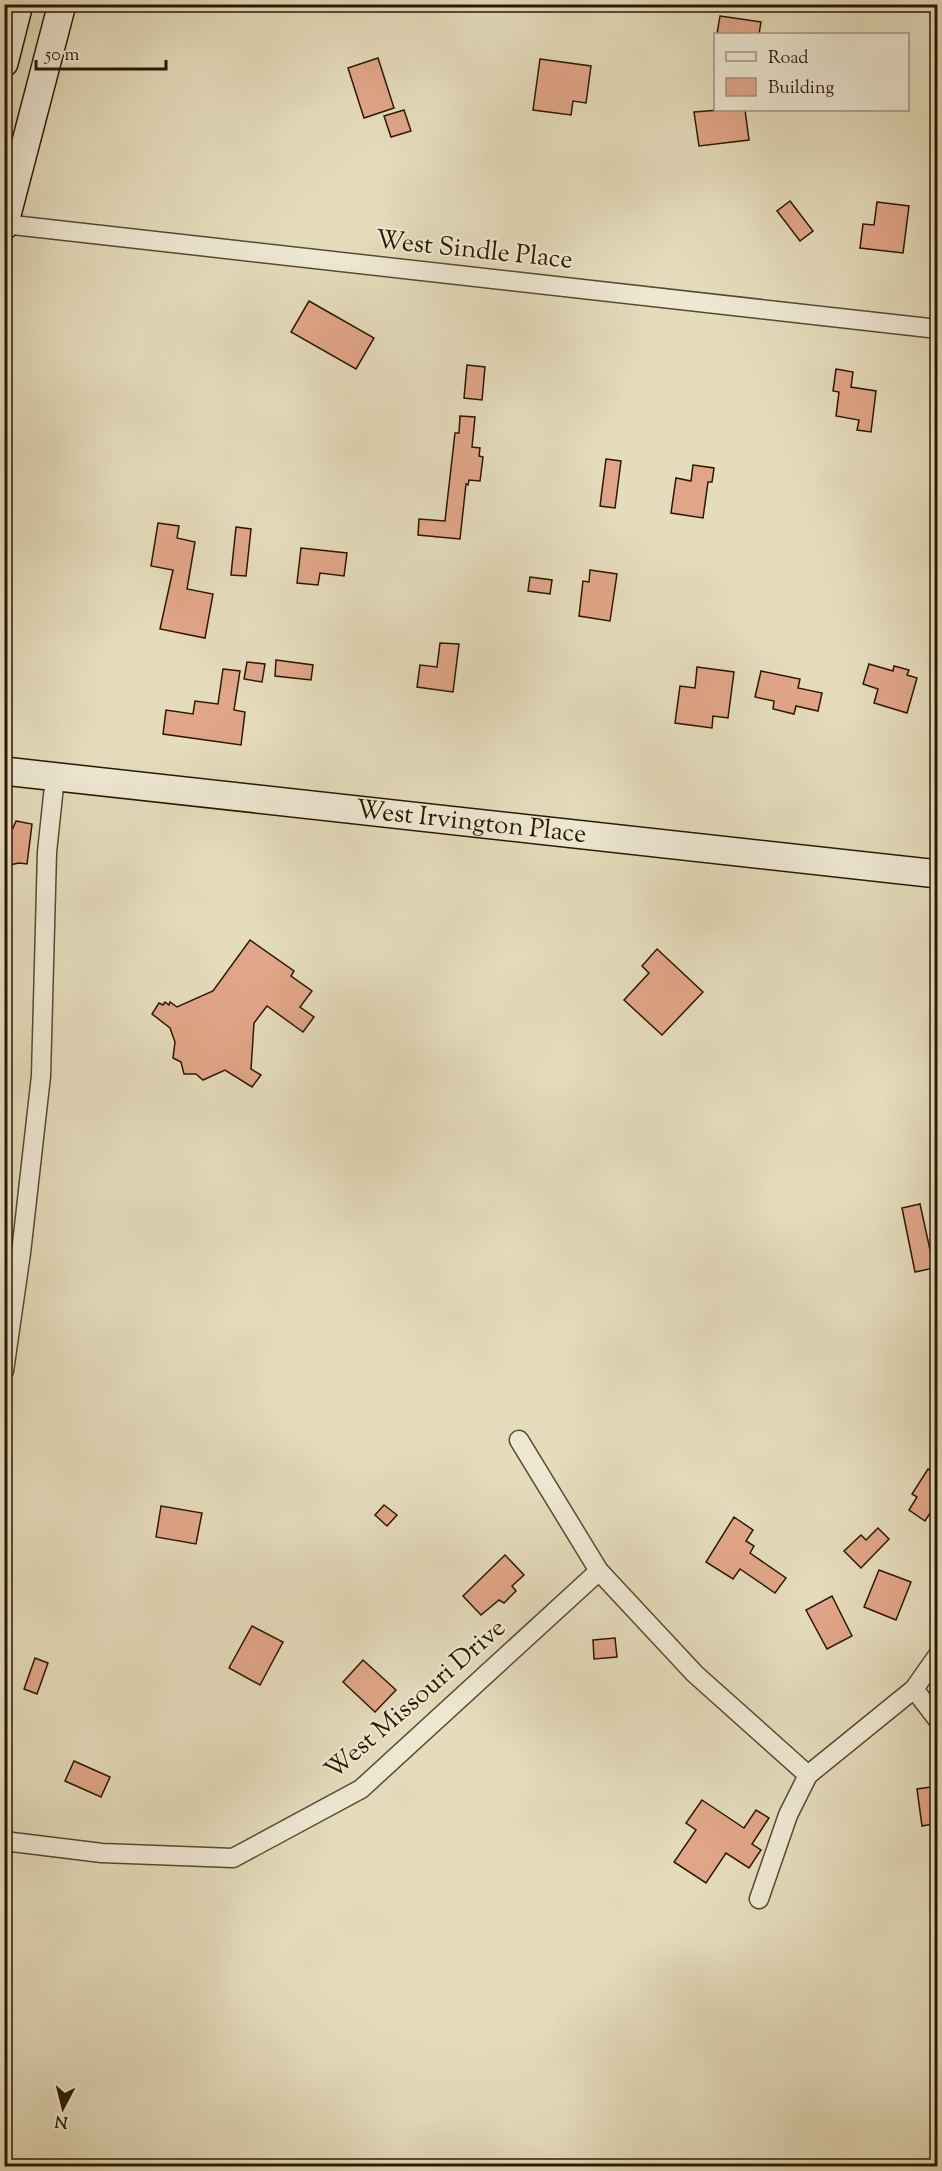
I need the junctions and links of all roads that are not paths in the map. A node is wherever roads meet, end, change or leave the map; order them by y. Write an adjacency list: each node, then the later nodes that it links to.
1 (19, 4): 3 (street)
2 (62, 4): 4 (street)
3 (4, 63)
4 (5, 225): 5 (street, West Sindle Place)
5 (938, 329)
6 (4, 771): 7 (street, West Irvington Place)
7 (55, 777): 8 (street, West Irvington Place); 9 (street)
8 (938, 874)
9 (4, 1371)
10 (519, 1440): 11 (street)
11 (599, 1571): 15 (street); 16 (street, West Missouri Drive)
12 (938, 1655): 13 (street)
13 (914, 1689): 14 (street); 15 (street)
14 (938, 1720)
15 (808, 1775): 17 (street)
16 (4, 1839)
17 (759, 1899)

